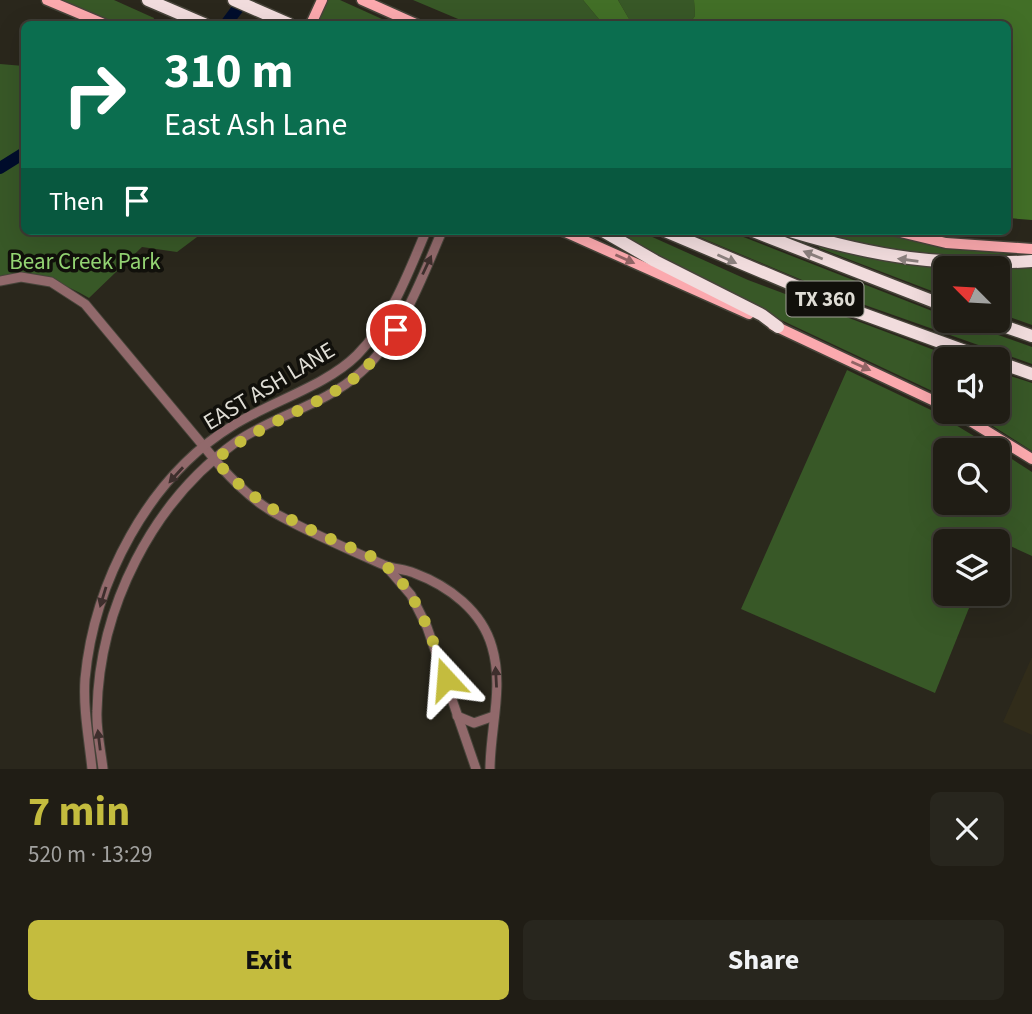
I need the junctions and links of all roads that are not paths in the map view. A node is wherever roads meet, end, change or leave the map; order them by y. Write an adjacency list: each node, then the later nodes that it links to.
1 (47, 0): 6 (main road)
2 (148, 0): 7 (highway)
3 (234, 0): 8 (highway)
4 (322, 0): 9 (main road)
5 (362, 0): 10 (main road)
6 (97, 21)
7 (197, 21)
8 (282, 21)
9 (312, 21)
10 (409, 21)
11 (424, 235): 30 (street, EAST ASH LANE)
12 (440, 235): 31 (street, EAST ASH LANE, one-way to 12)
13 (572, 235): 23 (main road, one-way to 23)
14 (610, 235): 23 (highway)
15 (674, 235): 26 (highway, TX 360, one-way to 26)
16 (763, 235): 22 (highway, TX 360, one-way to 16)
17 (804, 235): 20 (highway, one-way to 17)
18 (913, 235): 19 (main road)
19 (1032, 249)
20 (1032, 261)
21 (0, 281): 33 (street)
22 (933, 301)
23 (778, 327): 29 (main road, one-way to 29)
24 (1010, 328): 25 (highway)
25 (1032, 336)
26 (955, 347)
27 (1010, 366): 28 (highway)
28 (1032, 374)
29 (933, 399)
30 (274, 403): 31 (street); 33 (street, EAST ASH LANE)
31 (281, 417): 35 (street, EAST ASH LANE)
32 (975, 424): 34 (main road)
33 (205, 448): 35 (street); 39 (street, EAST ASH LANE, one-way to 39)
34 (1032, 459)
35 (215, 460): 36 (street); 40 (street, EAST ASH LANE, one-way to 35)
36 (386, 566): 37 (street); 38 (street, one-way to 36)
37 (457, 716): 38 (street); 41 (street)
38 (494, 716): 42 (street)
39 (92, 769)
40 (103, 769)
41 (476, 769)
42 (490, 769)

